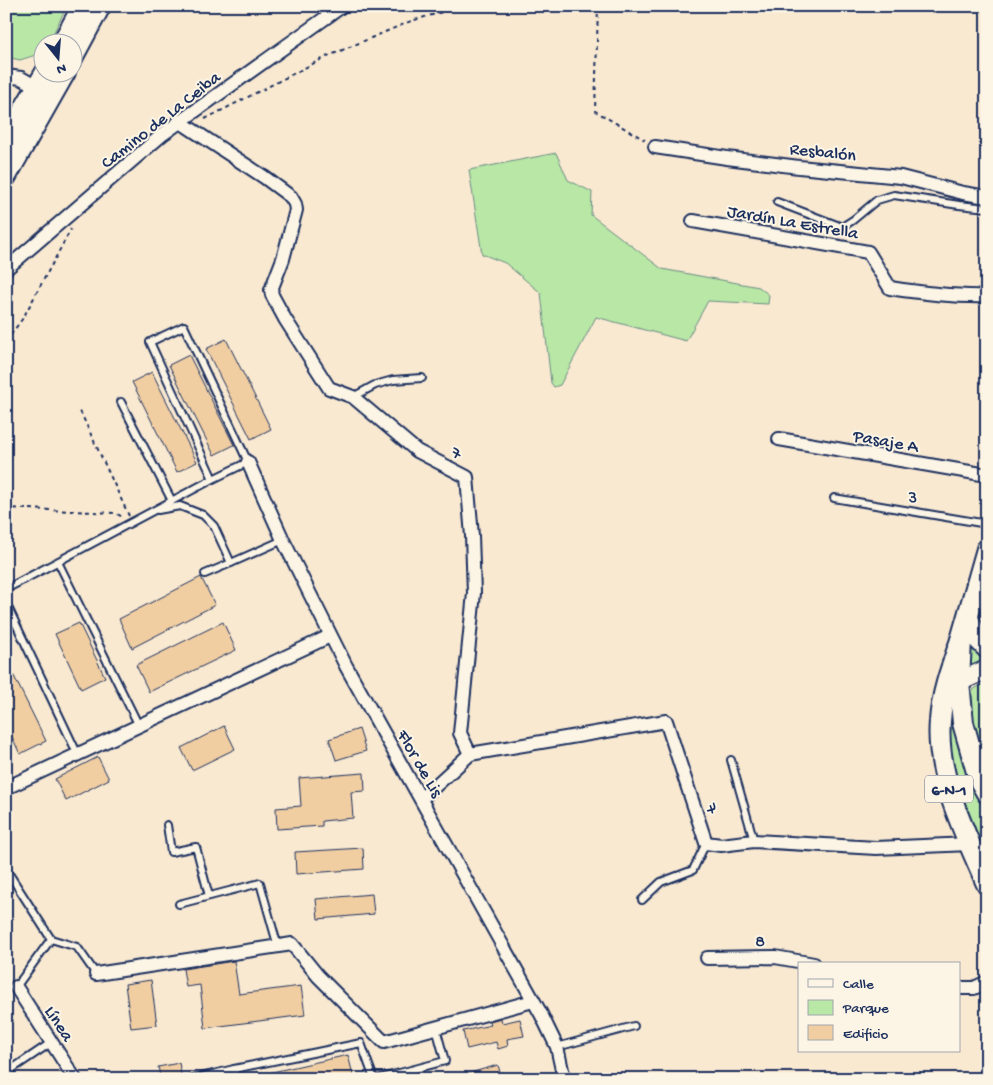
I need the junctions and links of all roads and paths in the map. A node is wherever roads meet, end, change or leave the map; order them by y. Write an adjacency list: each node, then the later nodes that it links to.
1 (83, 6): 5 (main road)
2 (100, 6): 6 (main road)
3 (342, 6): 9 (street, Camino de La Ceiba)
4 (598, 6): 11 (path)
5 (69, 32)
6 (82, 39)
7 (6, 76): 8 (street)
8 (46, 85): 10 (main road); 12 (main road)
9 (179, 122): 17 (street, Camino de La Ceiba); 20 (street)
10 (6, 140)
11 (655, 147): 13 (street, Resbalón)
12 (6, 176)
13 (987, 197)
14 (777, 202): 15 (lane)
15 (987, 208)
16 (693, 221): 18 (street, Jardín La Estrella)
17 (6, 269)
18 (987, 296)
19 (422, 378): 20 (lane)
20 (353, 397): 47 (street, 7)
21 (121, 402): 28 (lane)
22 (80, 411): 31 (path)
23 (779, 439): 25 (street, Pasaje A)
24 (248, 462): 26 (lane); 26 (lane); 33 (street, Flor de Lis)
25 (987, 475)
26 (213, 479): 28 (lane)
27 (834, 498): 32 (lane, 3)
28 (172, 501): 30 (lane)
29 (6, 508): 31 (path)
30 (152, 511): 31 (lane); 36 (lane)
31 (132, 522): 35 (lane)
32 (987, 524)
33 (283, 540): 36 (lane); 41 (street, Flor de Lis)
34 (987, 549): 40 (main road)
35 (58, 562): 38 (lane); 45 (lane)
36 (231, 563): 37 (lane)
37 (205, 574)
38 (6, 589)
39 (6, 604): 46 (lane)
40 (968, 618): 42 (main road); 44 (main road)
41 (330, 636): 45 (street); 51 (street, Flor de Lis)
42 (987, 648)
43 (987, 670): 44 (main road)
44 (952, 685): 50 (main road); 55 (main road, 6-N-1)
45 (139, 726): 46 (street)
46 (77, 753): 49 (street)
47 (470, 754): 51 (street); 54 (street, 7)
48 (731, 760): 53 (lane)
49 (6, 788)
50 (987, 793)
51 (422, 799): 69 (street, Flor de Lis)
52 (167, 826): 58 (lane)
53 (754, 841): 54 (street); 55 (street)
54 (706, 843): 59 (lane)
55 (970, 844): 57 (main road, 6-N-1)
56 (6, 868): 61 (lane)
57 (987, 884)
58 (209, 896): 60 (lane); 62 (lane)
59 (642, 900)
60 (179, 904)
61 (51, 939): 65 (lane); 67 (lane)
62 (278, 947): 65 (street); 71 (street)
63 (707, 958): 64 (street, 8)
64 (803, 962)
65 (96, 974)
66 (987, 982): 68 (street)
67 (16, 987): 72 (street, Línea)
68 (960, 988)
69 (533, 1001): 71 (street); 73 (street, Flor de Lis)
70 (634, 1026): 73 (lane)
71 (436, 1028): 79 (lane)
72 (52, 1042): 75 (lane); 76 (street, Línea)
73 (557, 1047): 80 (street, Flor de Lis)
74 (234, 1069): 77 (lane); 78 (lane); 79 (lane)
75 (6, 1073)
76 (75, 1079)
77 (192, 1079)
78 (236, 1079)
79 (375, 1079)
80 (564, 1079)

